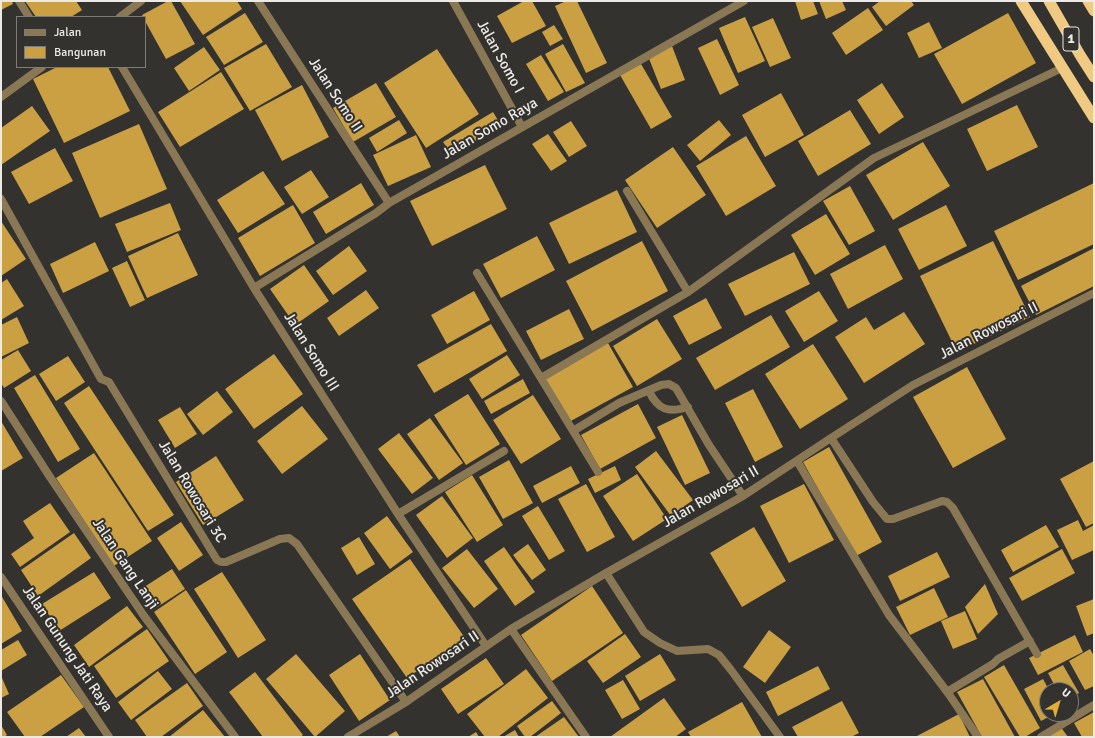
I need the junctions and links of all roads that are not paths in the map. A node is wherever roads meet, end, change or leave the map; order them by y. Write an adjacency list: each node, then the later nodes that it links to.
1 (19, 1): 10 (street)
2 (141, 1): 11 (street)
3 (258, 1): 21 (street, Jalan Somo II)
4 (453, 1): 18 (street, Jalan Somo I)
5 (744, 1): 18 (street, Jalan Somo Raya)
6 (1021, 1): 14 (highway)
7 (1049, 1): 15 (highway, 1)
8 (1088, 1): 9 (highway, 1)
9 (1094, 11)
10 (28, 16)
11 (121, 16)
12 (41, 68): 16 (street)
13 (123, 68): 23 (street, Jalan Somo III)
14 (1062, 68): 17 (highway); 24 (street)
15 (1094, 77)
16 (1, 97)
17 (1094, 118)
18 (522, 127): 21 (street, Jalan Somo Raya)
19 (627, 191): 24 (street)
20 (1, 199): 44 (street, Jalan Rowosari 3C)
21 (389, 203): 23 (street, Jalan Somo Raya)
22 (477, 273): 26 (street)
23 (254, 288): 36 (street, Jalan Somo III)
24 (688, 292): 26 (street)
25 (1094, 293): 31 (street, Jalan Rowosari II)
26 (541, 378): 30 (street)
27 (649, 391): 29 (street); 29 (street); 30 (street)
28 (1, 401): 47 (street, Jalan Gang Lanji)
29 (688, 407): 35 (street)
30 (573, 431): 34 (street)
31 (831, 438): 33 (street, Jalan Rowosari II); 40 (street)
32 (504, 451): 36 (street)
33 (797, 461): 35 (street, Jalan Rowosari II); 43 (street)
34 (598, 472)
35 (743, 496): 37 (street, Jalan Rowosari II)
36 (398, 514): 41 (street, Jalan Somo III)
37 (606, 573): 39 (street, Jalan Rowosari II); 50 (street)
38 (1, 577): 46 (street, Jalan Gunung Jati Raya)
39 (511, 629): 41 (street, Jalan Rowosari II); 49 (street)
40 (1030, 641): 42 (street); 43 (street)
41 (486, 646): 44 (street, Jalan Rowosari II)
42 (1037, 654)
43 (947, 692): 51 (street)
44 (406, 702): 48 (street, Jalan Rowosari II)
45 (1094, 705): 52 (street)
46 (109, 737)
47 (235, 737)
48 (348, 737)
49 (586, 737)
50 (780, 737)
51 (978, 737)
52 (1041, 737)

